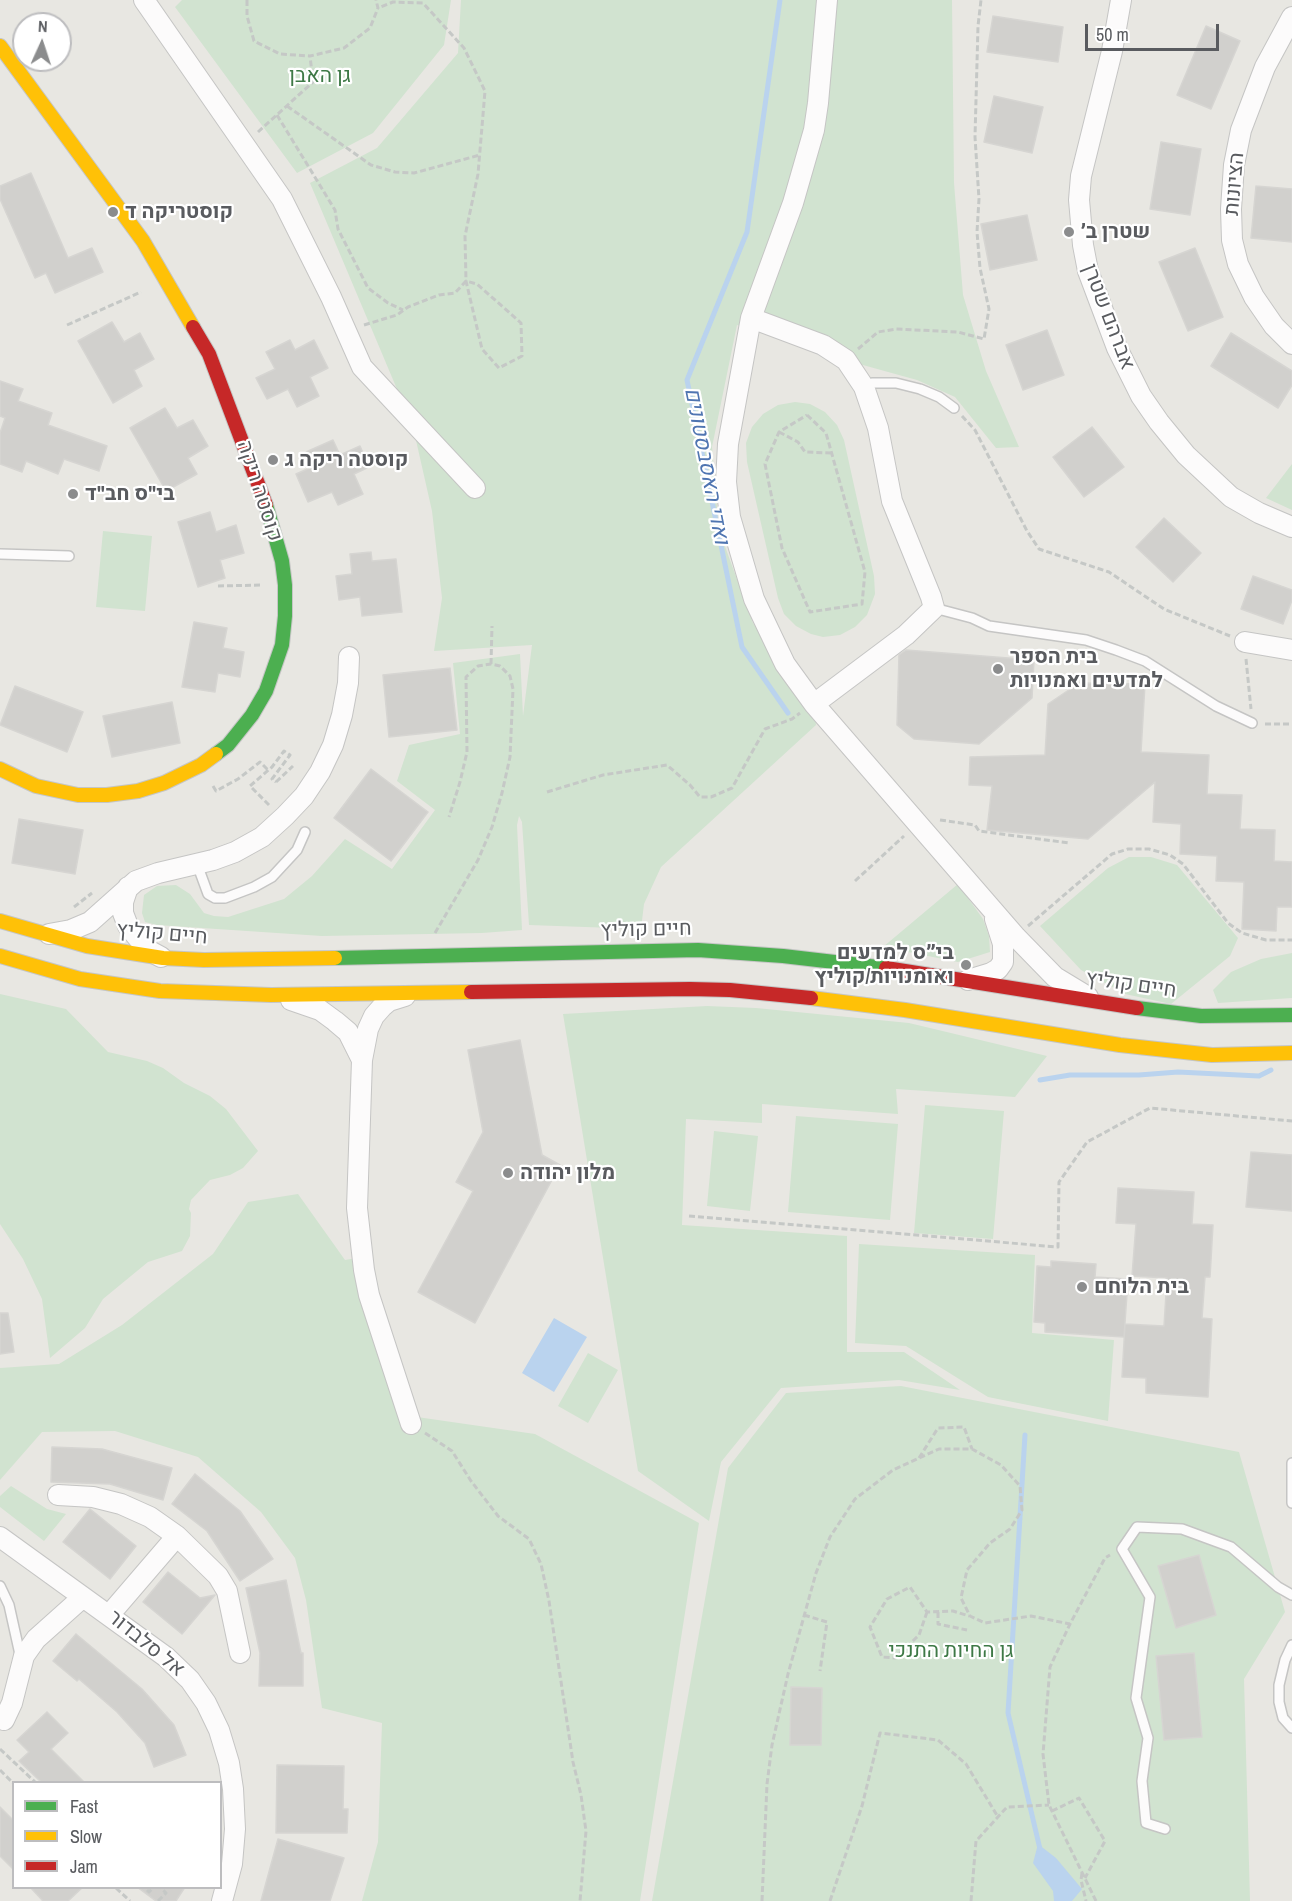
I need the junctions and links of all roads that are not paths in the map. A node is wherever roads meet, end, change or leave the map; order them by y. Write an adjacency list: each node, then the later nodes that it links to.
1 (144, 0): 10 (street)
2 (827, 0): 6 (street)
3 (1121, 0): 11 (street, אברהם שטרן)
4 (1292, 17): 7 (street, הציונות)
5 (0, 46): 20 (main road, קוסטה ריקה)
6 (751, 318): 8 (street); 18 (street)
7 (1292, 344)
8 (864, 387): 9 (lane); 14 (street)
9 (954, 408)
10 (475, 488)
11 (1292, 527)
12 (0, 554): 13 (lane)
13 (69, 556)
14 (934, 608): 18 (street); 19 (lane)
15 (1245, 642): 16 (street)
16 (1292, 650)
17 (349, 657): 22 (street)
18 (814, 704): 24 (street)
19 (1252, 723)
20 (0, 769)
21 (305, 832): 22 (lane)
22 (197, 864): 23 (street)
23 (128, 887): 26 (street); 28 (street)
24 (990, 908): 29 (street); 32 (street)
25 (0, 921): 26 (main road, חיים קוליץ)
26 (43, 935): 28 (main road, חיים קוליץ)
27 (0, 956): 31 (main road)
28 (163, 958): 29 (main road, חיים קוליץ)
29 (960, 980): 32 (main road, חיים קוליץ)
30 (422, 993): 31 (main road); 34 (main road); 35 (street)
31 (271, 995): 35 (street)
32 (1098, 1002): 33 (main road, חיים קוליץ)
33 (1292, 1015)
34 (1292, 1053)
35 (362, 1060): 36 (street)
36 (411, 1424)
37 (1292, 1463): 39 (lane)
38 (58, 1496): 40 (street)
39 (1292, 1503)
40 (177, 1536): 45 (street); 47 (street)
41 (0, 1537): 44 (street, אל סלבדור)
42 (0, 1586): 48 (lane)
43 (1292, 1595): 51 (lane)
44 (83, 1597): 45 (street, אל סלבדור); 48 (street)
45 (110, 1614): 52 (street, אל סלבדור)
46 (1292, 1645): 50 (lane)
47 (240, 1653)
48 (22, 1662): 49 (street)
49 (4, 1720)
50 (1292, 1728)
51 (1165, 1829)
52 (222, 1901)

